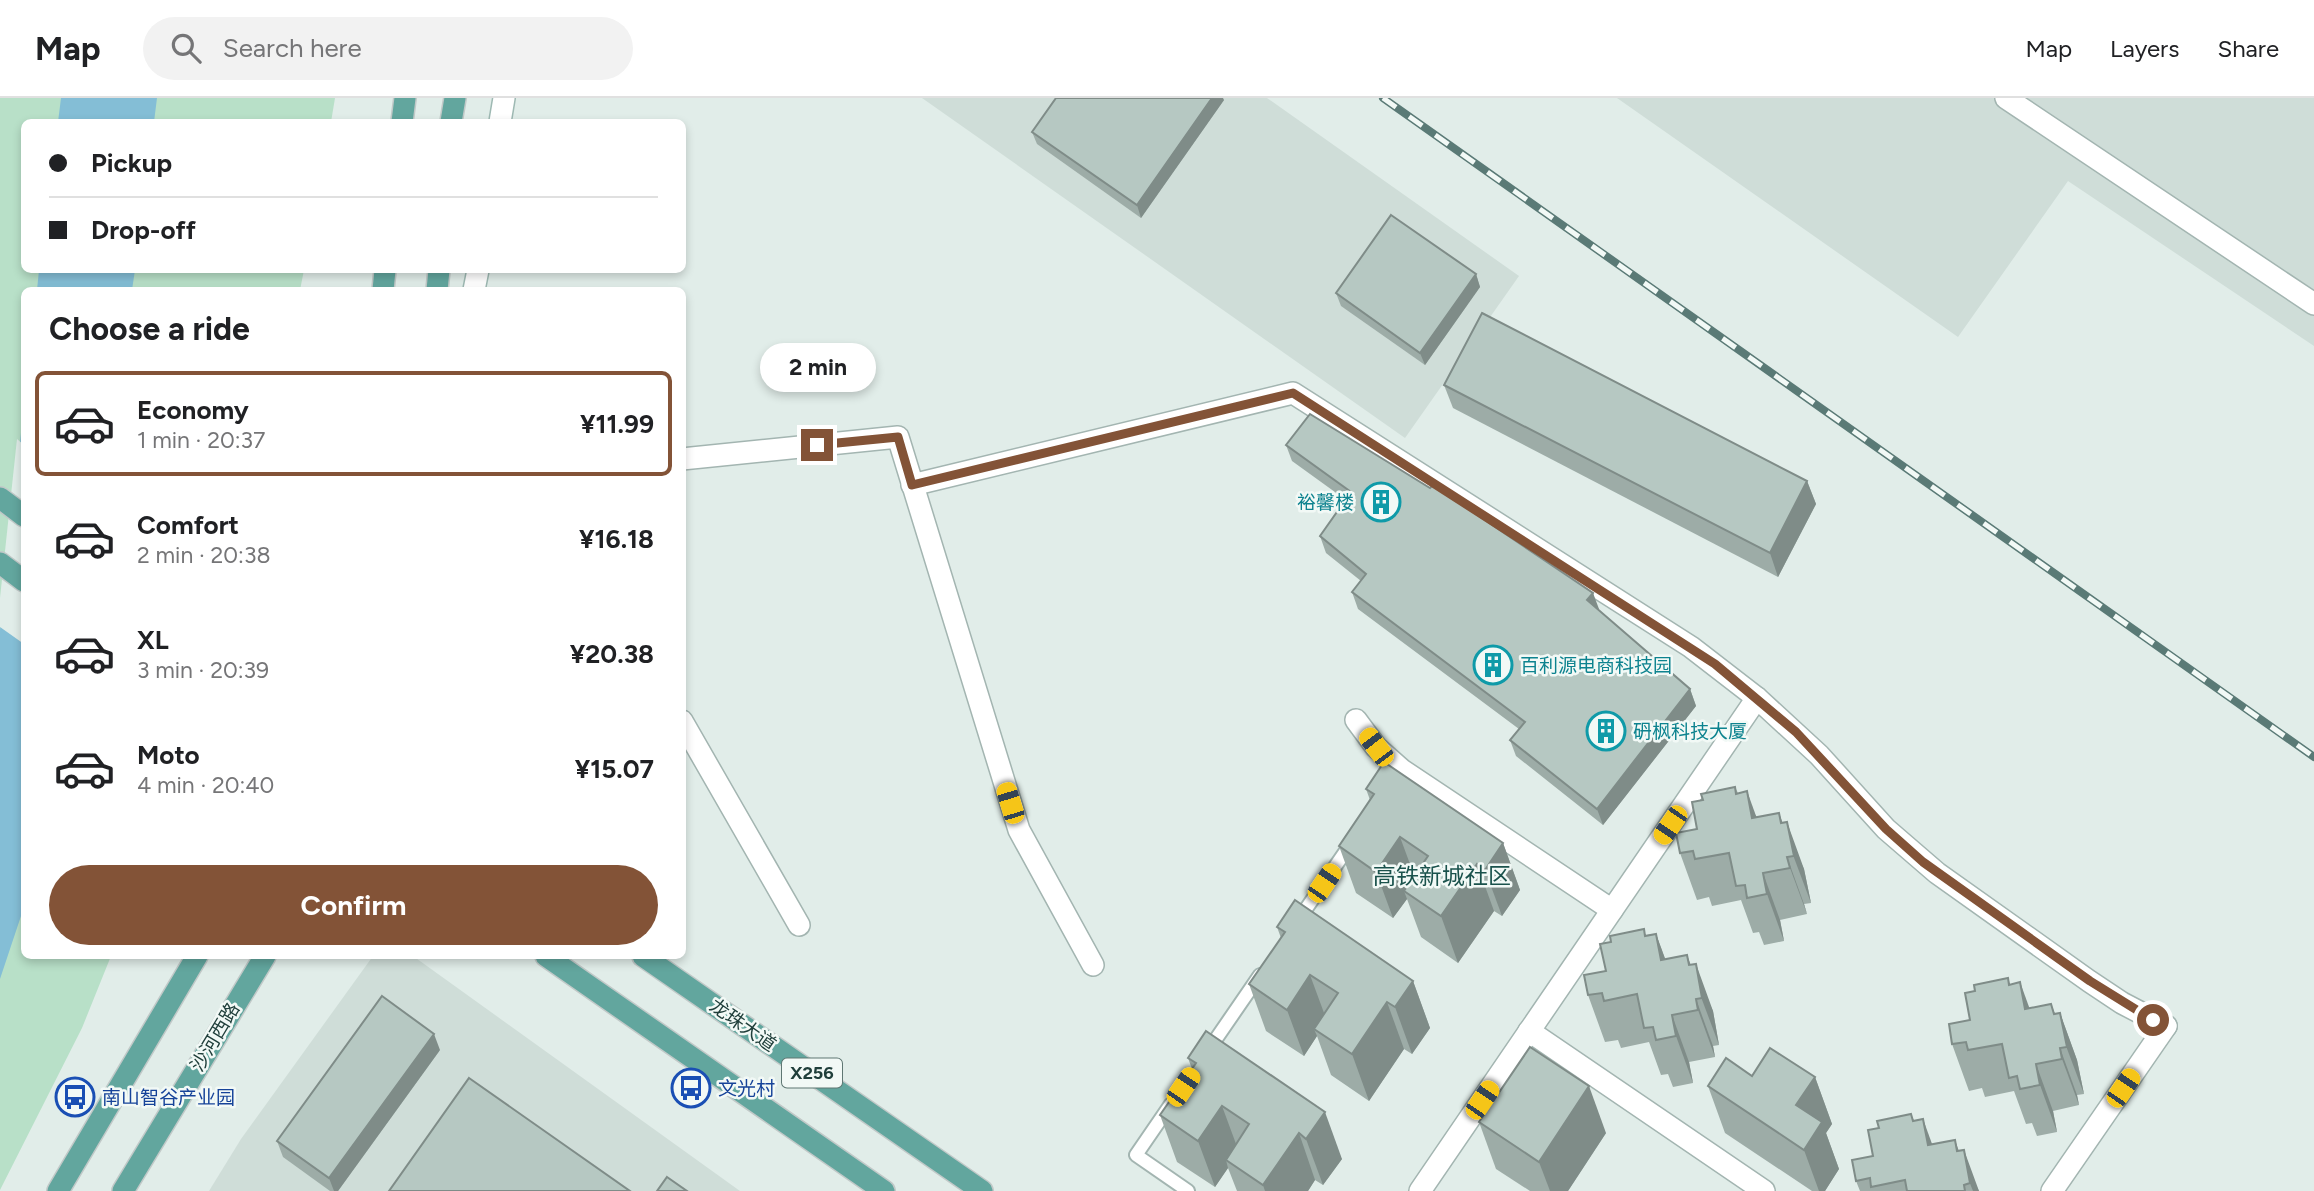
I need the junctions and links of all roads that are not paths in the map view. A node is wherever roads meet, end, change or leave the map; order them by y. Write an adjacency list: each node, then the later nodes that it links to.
1 (405, 98): 5 (main road)
2 (455, 98): 6 (main road)
3 (504, 98): 7 (street)
4 (2006, 98): 8 (street)
5 (402, 119)
6 (452, 119)
7 (500, 119)
8 (2314, 304)
9 (686, 459): 10 (street)
10 (912, 485): 15 (street); 27 (street)
11 (0, 498): 12 (main road)
12 (21, 514)
13 (0, 563): 14 (main road)
14 (21, 579)
15 (1757, 698): 19 (street); 38 (street)
16 (1356, 720): 19 (street)
17 (686, 728): 20 (street)
18 (1363, 827): 21 (lane)
19 (1612, 910): 28 (street)
20 (799, 925)
21 (1292, 929)
22 (195, 959): 31 (main road)
23 (263, 959): 32 (main road, 沙河西路)
24 (550, 959): 33 (main road, X256)
25 (647, 959): 34 (main road, 龙珠大道 / X256)
26 (1269, 962): 29 (lane)
27 (1093, 965)
28 (1529, 1031): 36 (street); 37 (street)
29 (1199, 1065)
30 (1175, 1099): 35 (lane)
31 (58, 1191)
32 (123, 1191)
33 (884, 1191)
34 (982, 1191)
35 (1188, 1191)
36 (1420, 1191)
37 (1764, 1191)
38 (2052, 1191)

